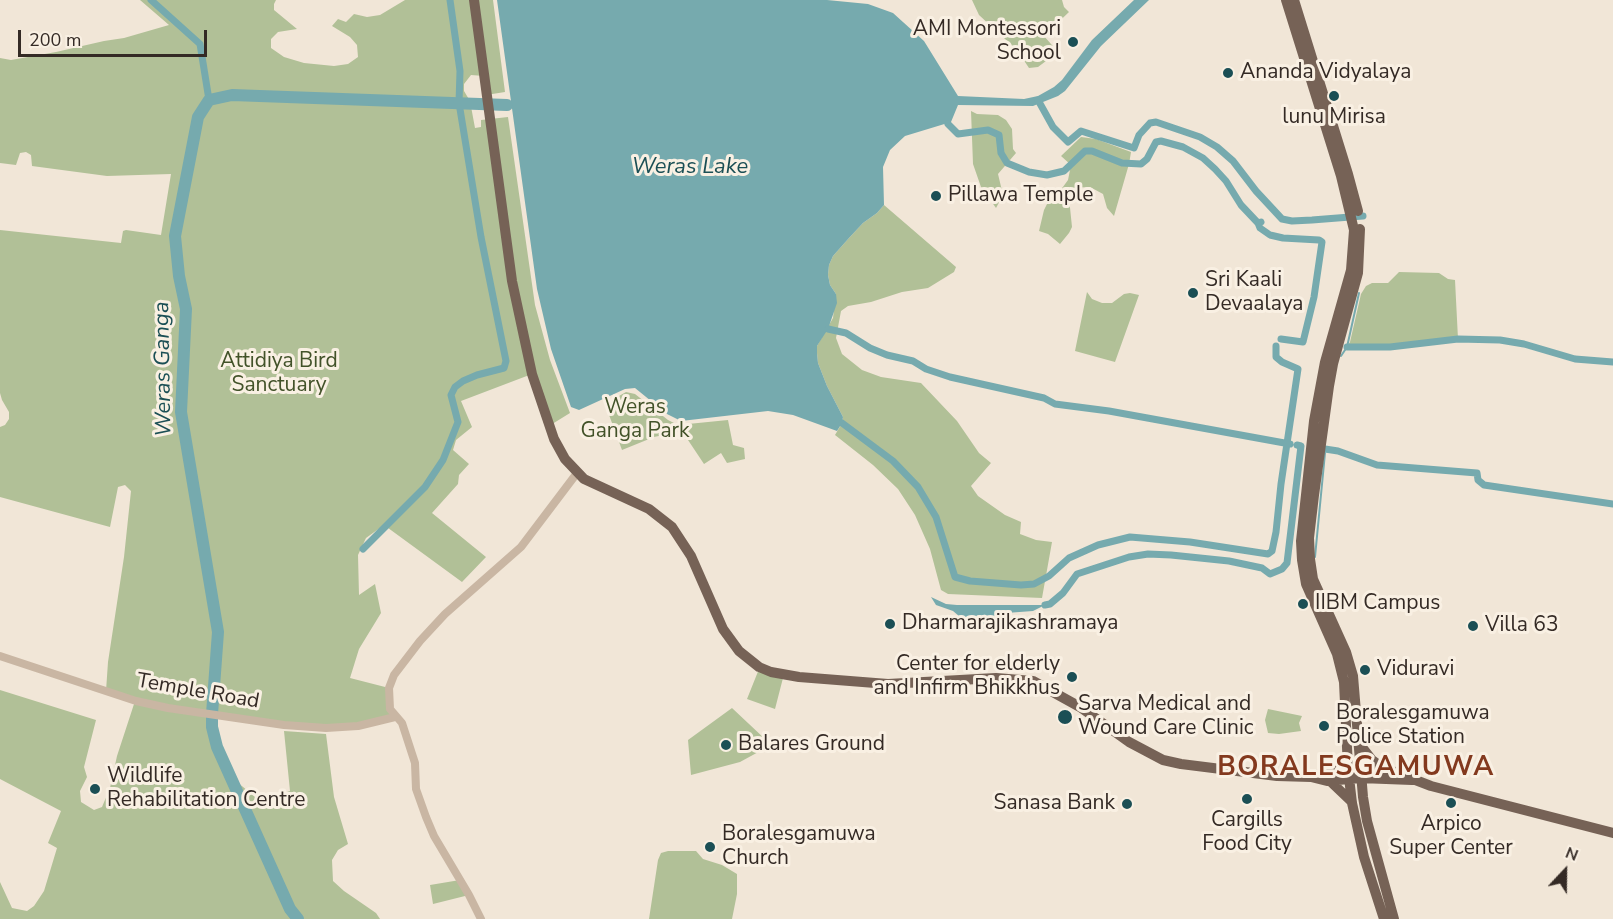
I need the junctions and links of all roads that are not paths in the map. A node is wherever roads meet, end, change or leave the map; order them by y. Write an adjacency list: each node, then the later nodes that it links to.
1 (474, 0): 5 (main road)
2 (1286, 0): 4 (main road)
3 (1294, 0): 4 (main road)
4 (1312, 71): 8 (main road)
5 (577, 473): 7 (street); 11 (main road)
6 (0, 656): 7 (street, Temple Road)
7 (396, 717): 15 (street)
8 (1353, 742): 9 (main road); 10 (main road); 11 (main road)
9 (1354, 773): 10 (main road); 11 (main road); 12 (main road); 13 (main road)
10 (1385, 775): 12 (main road); 14 (main road)
11 (1329, 776): 13 (main road)
12 (1363, 797): 17 (main road)
13 (1352, 803): 16 (main road)
14 (1613, 833)
15 (481, 919)
16 (1384, 919)
17 (1394, 919)

